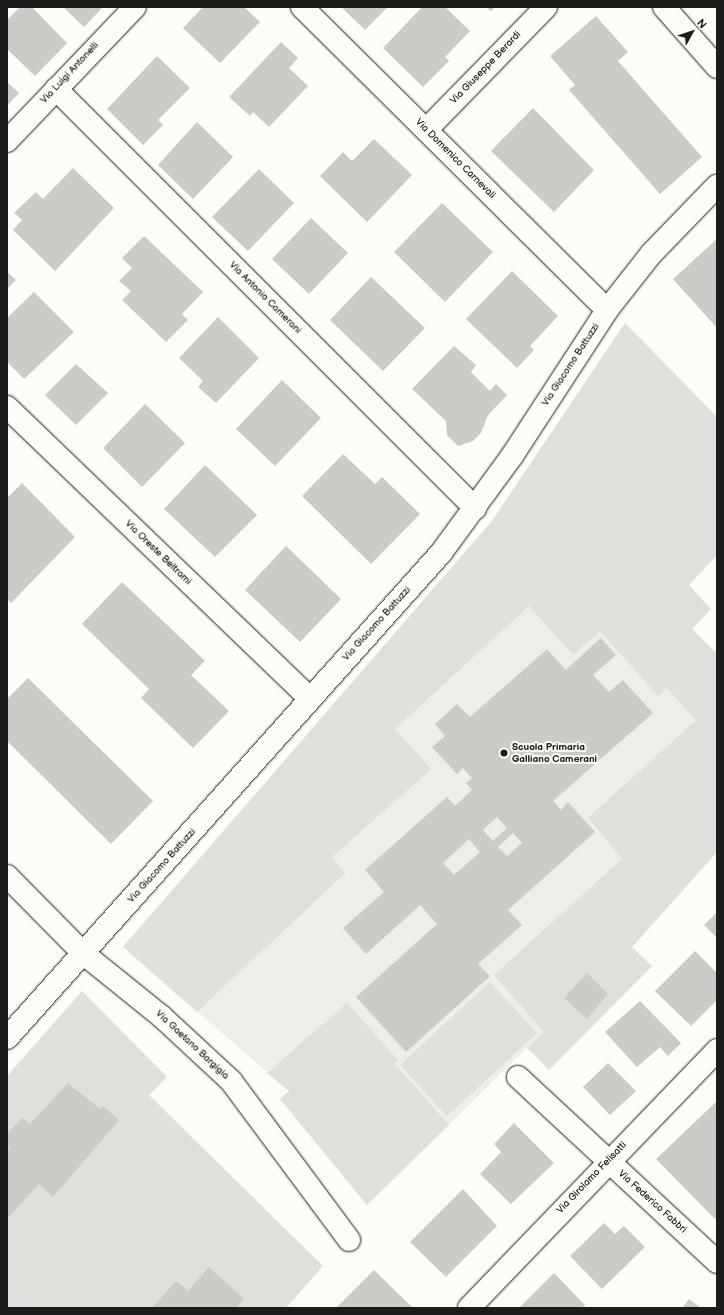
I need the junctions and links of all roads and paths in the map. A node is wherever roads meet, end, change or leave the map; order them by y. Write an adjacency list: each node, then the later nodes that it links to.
1 (135, 7): 6 (street, Via Luigi Antonelli)
2 (302, 7): 7 (street, Via Domenico Carnevali)
3 (546, 7): 7 (street, Via Giuseppe Berardi)
4 (664, 7): 5 (street)
5 (717, 67)
6 (56, 89): 8 (street, Via Luigi Antonelli); 12 (street, Via Antonio Camerani)
7 (426, 130): 10 (street, Via Domenico Carnevali)
8 (7, 140)
9 (717, 186): 10 (street, Via Giacomo Battuzzi)
10 (607, 310): 12 (street, Via Giacomo Battuzzi)
11 (7, 407): 13 (street, Via Oreste Beltrami)
12 (475, 508): 13 (street, Via Giacomo Battuzzi)
13 (310, 699): 15 (street, Via Giacomo Battuzzi)
14 (7, 876): 15 (street, Via Gaetano Bargigia)
15 (84, 954): 16 (street, Via Giacomo Battuzzi); 20 (street, Via Gaetano Bargigia)
16 (7, 1038)
17 (717, 1050): 19 (street, Via Girolamo Felisatti)
18 (518, 1077): 19 (street, Via Federico Fabbri)
19 (608, 1162): 21 (street, Via Federico Fabbri); 22 (street, Via Girolamo Felisatti)
20 (349, 1240)
21 (717, 1262)
22 (469, 1308)

